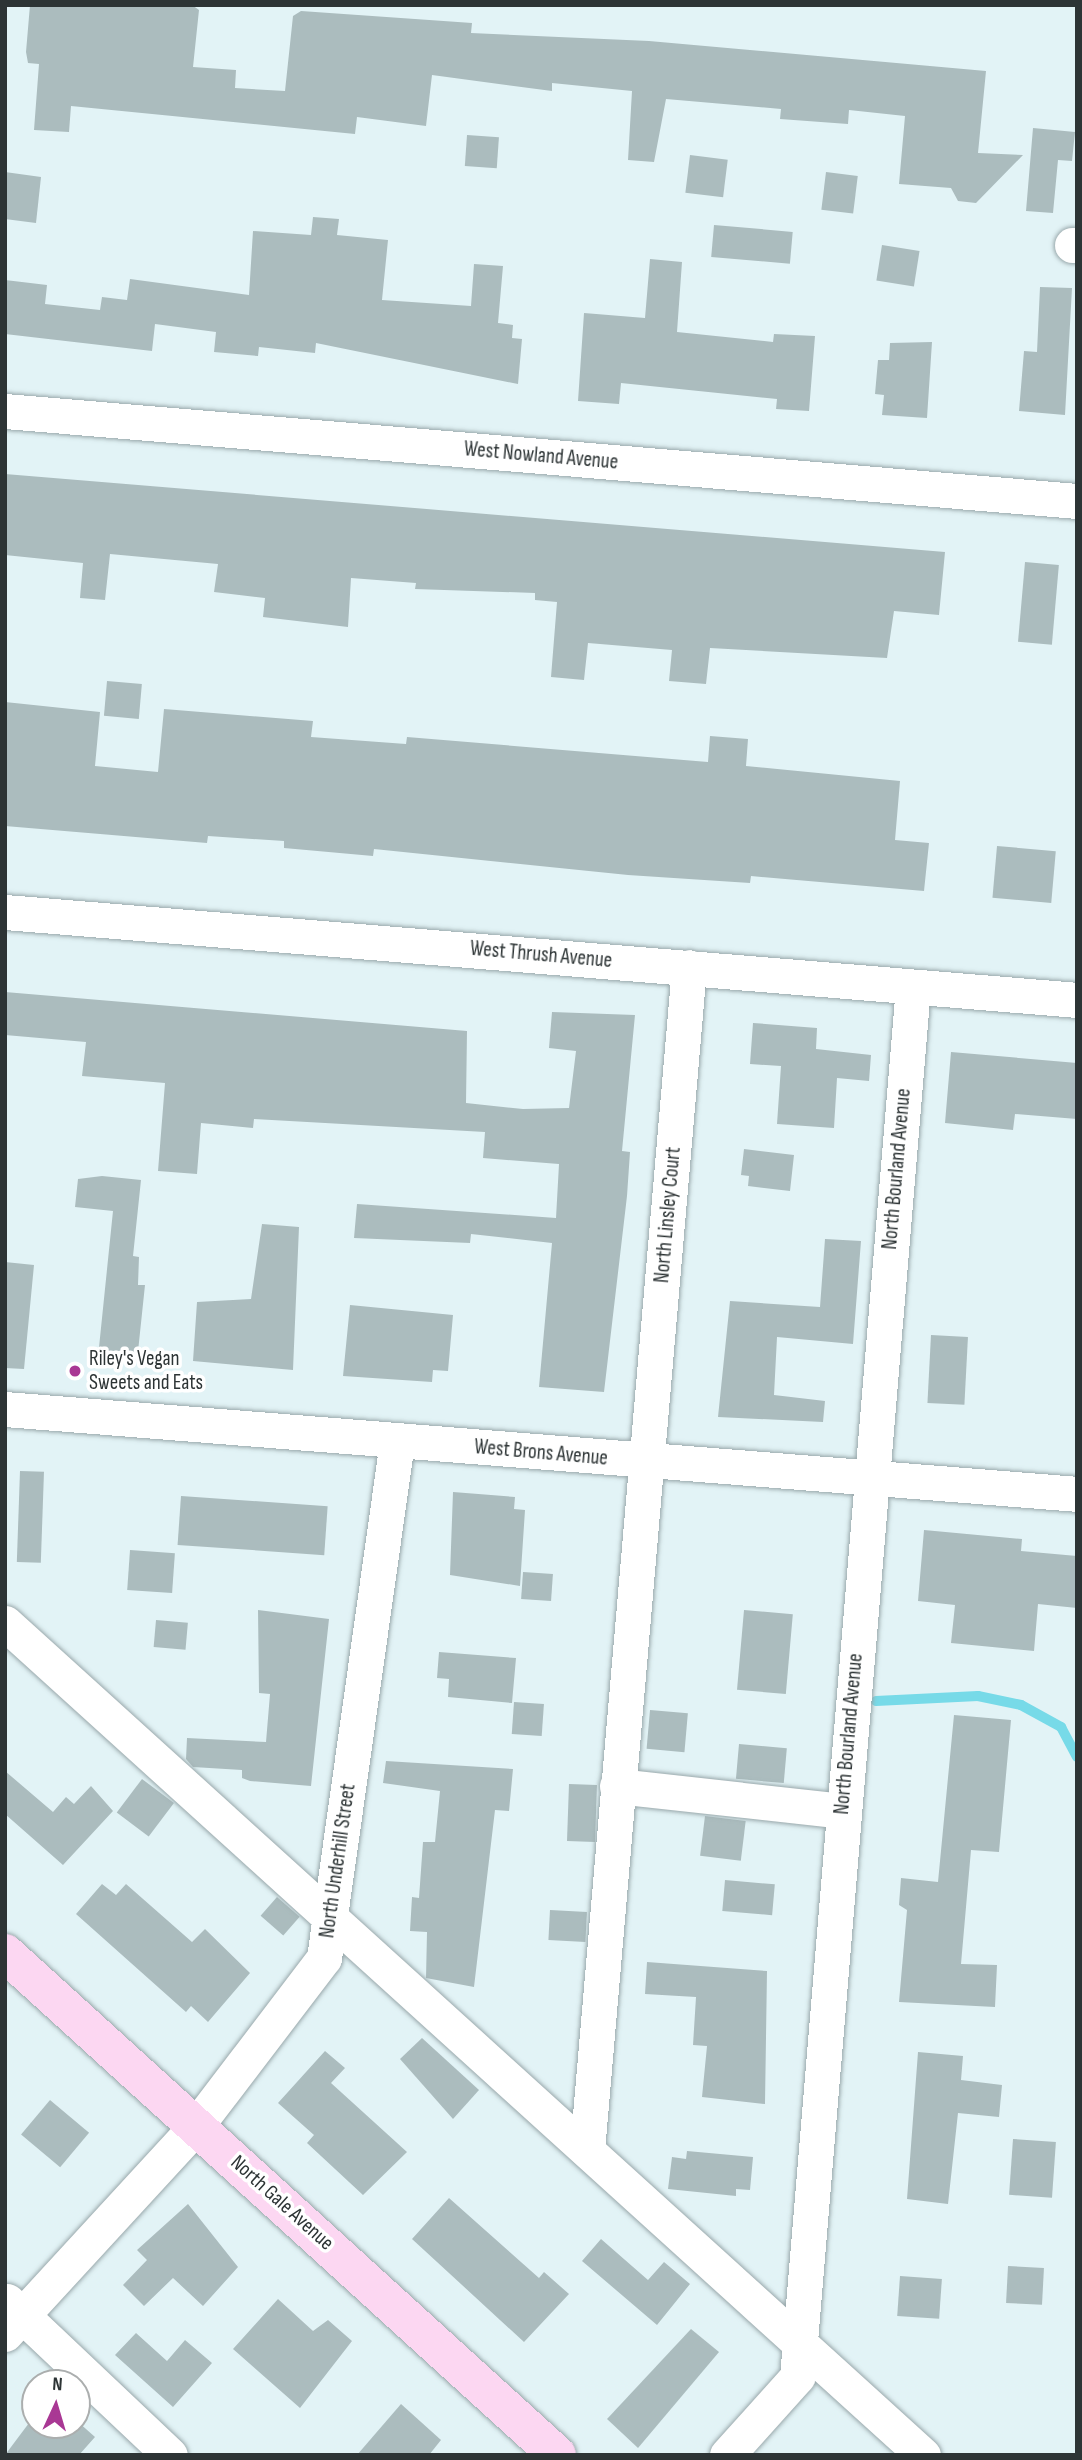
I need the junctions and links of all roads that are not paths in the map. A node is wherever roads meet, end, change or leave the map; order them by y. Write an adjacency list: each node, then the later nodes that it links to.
1 (5, 411): 2 (street, West Nowland Avenue)
2 (1077, 501)
3 (5, 912): 4 (street, West Thrush Avenue)
4 (689, 967): 5 (street, West Thrush Avenue); 9 (street, North Linsley Court)
5 (913, 987): 6 (street, West Thrush Avenue); 10 (street, North Bourland Avenue)
6 (1077, 1000)
7 (5, 1409): 8 (street, West Brons Avenue)
8 (397, 1441): 9 (street, West Brons Avenue); 15 (street, North Underhill Street)
9 (648, 1462): 10 (street, West Brons Avenue); 13 (street, North Linsley Court)
10 (869, 1480): 11 (street, West Brons Avenue); 14 (street, North Bourland Avenue)
11 (1077, 1494)
12 (5, 1623): 15 (street)
13 (617, 1786): 14 (street); 18 (street, North Linsley Court)
14 (843, 1811): 20 (street, North Bourland Avenue)
15 (330, 1914): 17 (street, North Underhill Street); 18 (street)
16 (5, 1953): 17 (main road, North Gale Avenue)
17 (196, 2126): 19 (street, North Underhill Street); 22 (main road, North Gale Avenue)
18 (587, 2150): 20 (street)
19 (11, 2316): 21 (street)
20 (800, 2347): 23 (street, North Bourland Avenue); 24 (street)
21 (170, 2455)
22 (557, 2455)
23 (727, 2455)
24 (923, 2455)

